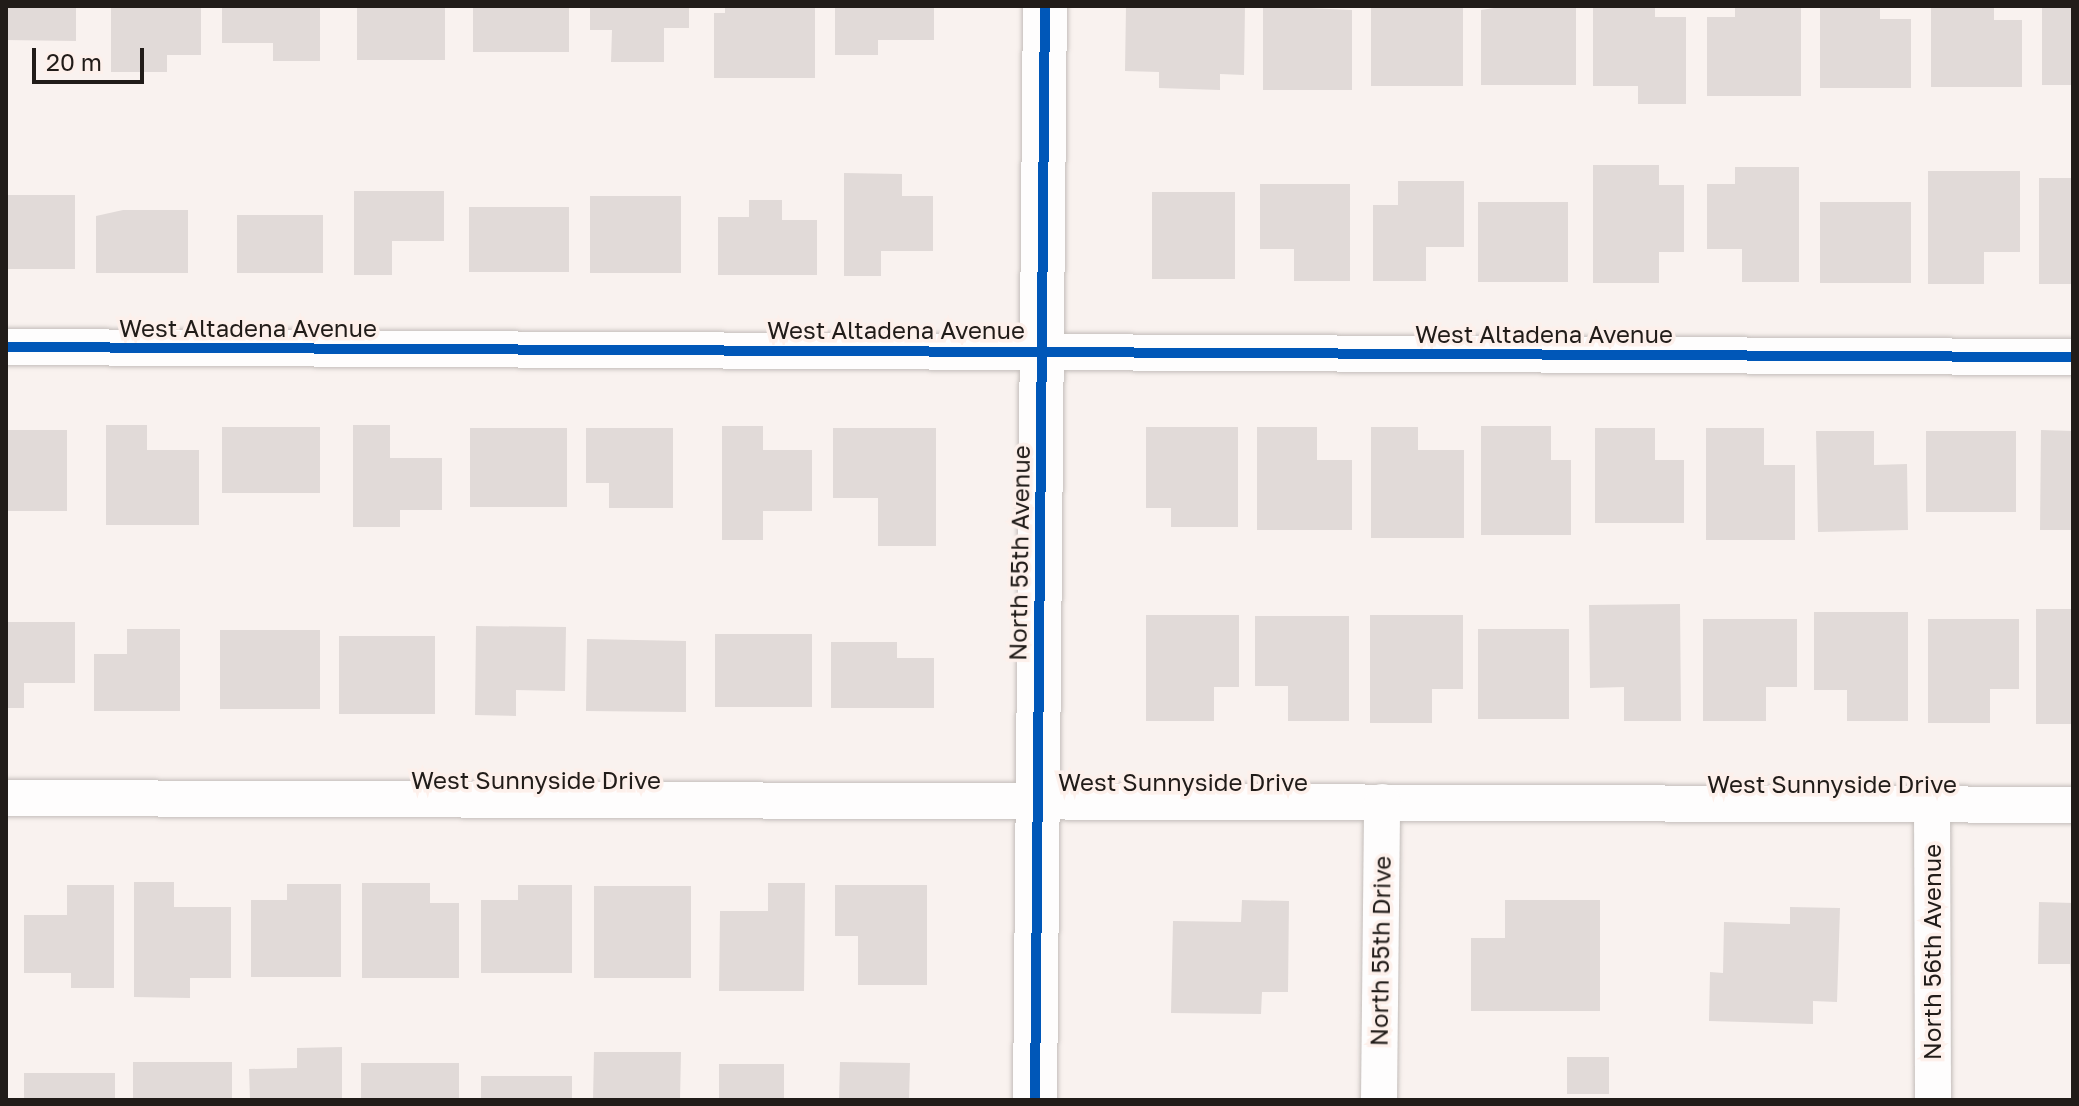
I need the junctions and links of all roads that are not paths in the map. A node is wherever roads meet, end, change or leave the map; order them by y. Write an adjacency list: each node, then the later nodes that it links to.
1 (1045, 6): 3 (street, North 55th Avenue)
2 (6, 347): 3 (street, West Altadena Avenue)
3 (1041, 351): 4 (street, West Altadena Avenue); 7 (street, North 55th Avenue)
4 (2073, 357)
5 (6, 798): 7 (street, West Sunnyside Drive)
6 (1382, 802): 7 (street, West Sunnyside Drive); 8 (street, West Sunnyside Drive); 10 (street, North 55th Drive)
7 (1037, 803): 11 (street, North 55th Avenue)
8 (1932, 804): 9 (street, West Sunnyside Drive); 12 (street, North 56th Avenue)
9 (2073, 805)
10 (1379, 1099)
11 (1035, 1100)
12 (1933, 1100)

